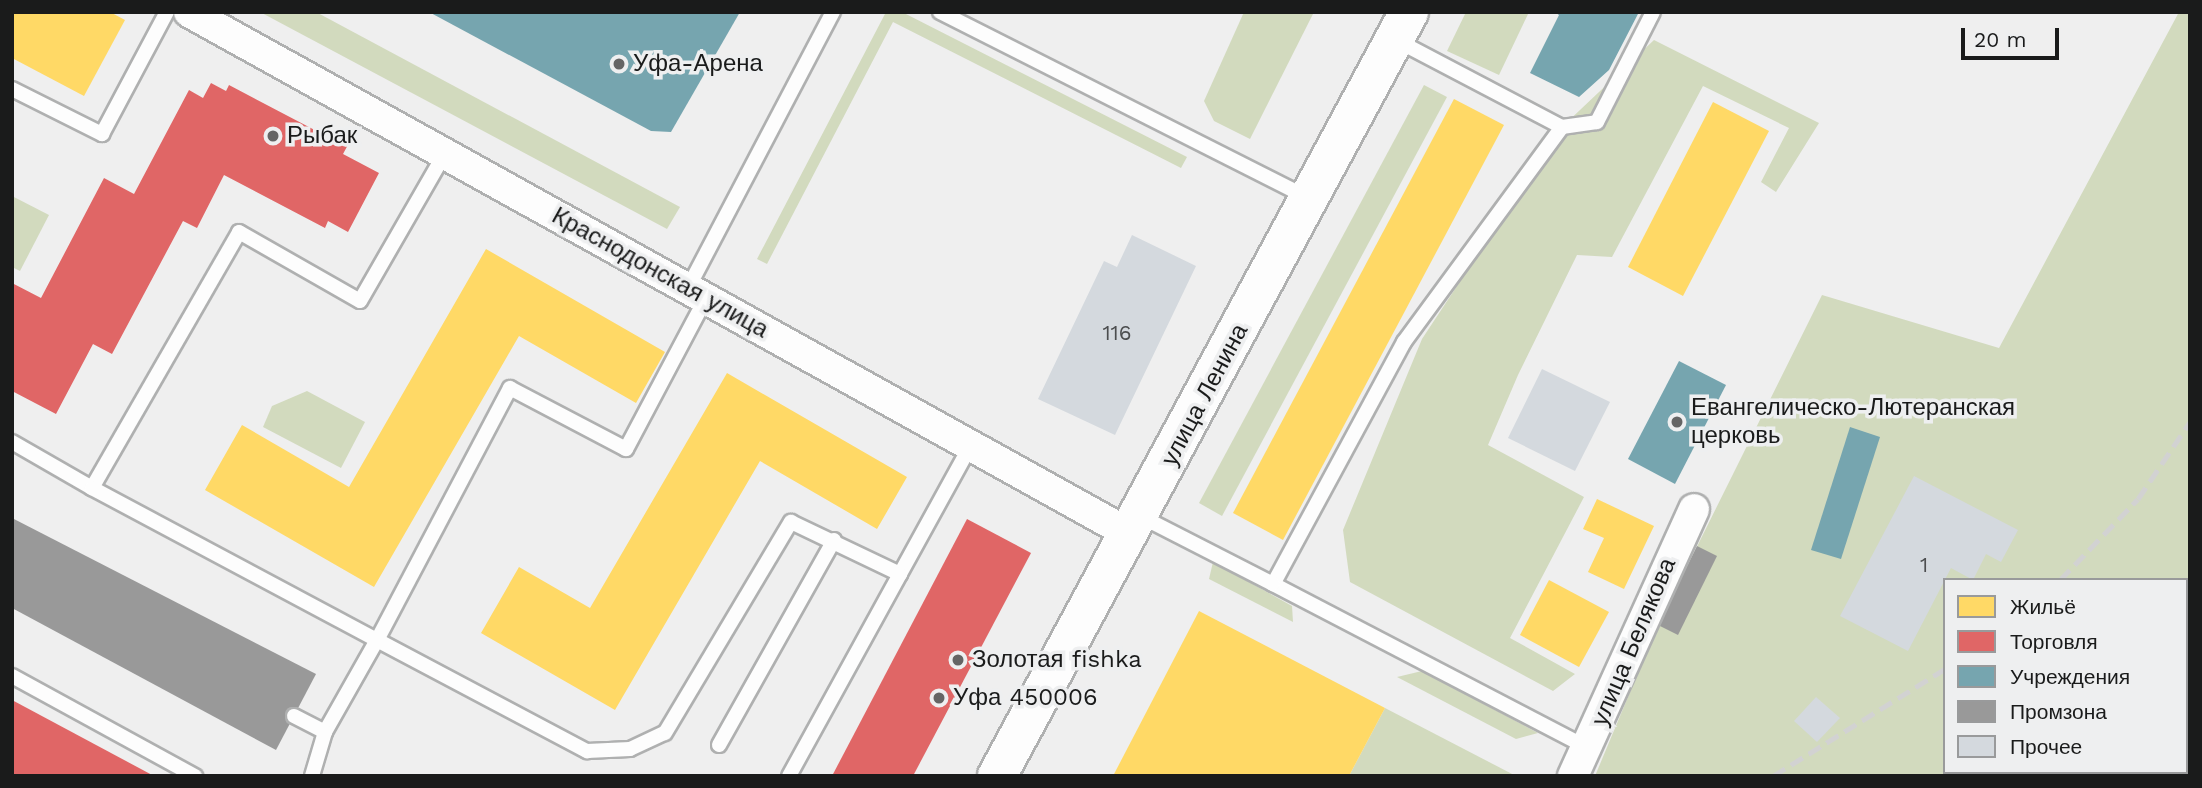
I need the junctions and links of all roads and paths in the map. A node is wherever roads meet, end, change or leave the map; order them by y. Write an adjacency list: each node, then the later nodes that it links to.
1 (167, 12): 7 (lane)
2 (189, 12): 9 (street, Краснодонская улица)
3 (833, 12): 11 (lane)
4 (940, 12): 10 (lane)
5 (1653, 12): 8 (lane)
6 (1401, 26): 8 (lane); 10 (main road, улица Ленина)
7 (12, 89)
8 (1562, 127): 19 (lane)
9 (445, 153): 11 (street, Краснодонская улица); 14 (lane)
10 (1310, 198): 16 (main road, улица Ленина)
11 (697, 293): 13 (street, Краснодонская улица); 20 (lane)
12 (12, 442): 14 (lane)
13 (971, 445): 16 (street, Краснодонская улица); 18 (lane)
14 (92, 488): 20 (lane)
15 (1694, 509): 25 (street, улица Белякова)
16 (1135, 525): 19 (lane); 29 (main road, улица Ленина)
17 (834, 540): 18 (lane); 20 (lane); 24 (lane)
18 (900, 574): 28 (lane)
19 (1273, 584): 25 (lane)
20 (377, 640): 23 (lane)
21 (12, 676): 26 (lane)
22 (294, 716): 23 (lane)
23 (325, 732): 27 (lane)
24 (719, 745)
25 (1587, 748): 30 (street, улица Белякова)
26 (195, 776)
27 (312, 776)
28 (789, 776)
29 (997, 776)
30 (1573, 776)

